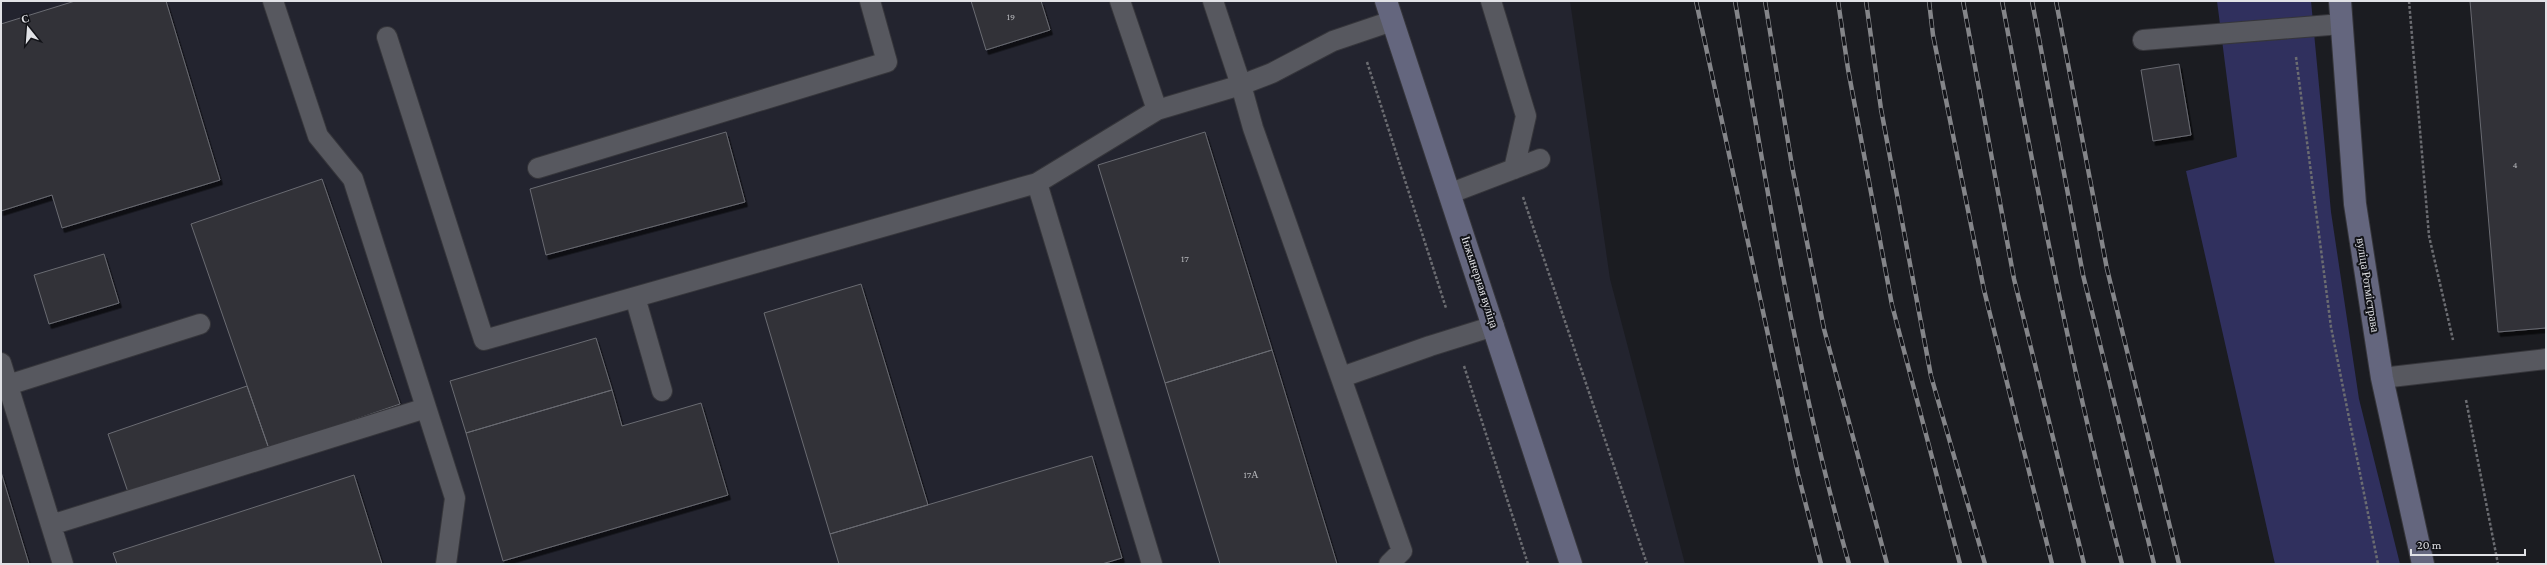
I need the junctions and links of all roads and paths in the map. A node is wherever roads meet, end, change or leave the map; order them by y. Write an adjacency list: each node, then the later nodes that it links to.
1 (273, 1): 32 (lane)
2 (870, 1): 17 (lane)
3 (1120, 1): 15 (lane)
4 (1213, 1): 14 (lane)
5 (1491, 1): 18 (lane)
6 (2340, 1): 9 (street, вуліца Ротмістрава)
7 (2409, 1): 27 (path)
8 (1389, 11): 11 (lane); 20 (street, Інжынерная вуліца)
9 (2342, 24): 10 (lane); 29 (street, вуліца Ротмістрава)
10 (2293, 28): 13 (lane); 41 (path)
11 (1357, 32): 14 (lane); 24 (path)
12 (387, 37): 21 (lane)
13 (2143, 40)
14 (1241, 85): 15 (lane); 28 (lane)
15 (1157, 110): 19 (lane)
16 (1540, 160): 18 (lane)
17 (538, 168)
18 (1514, 169): 20 (lane); 40 (path)
19 (1037, 183): 21 (lane); 36 (lane)
20 (1451, 193): 23 (street, Інжынерная вуліца)
21 (635, 297): 31 (lane)
22 (200, 324): 30 (lane)
23 (1494, 326): 24 (lane); 39 (street, Інжынерная вуліца)
24 (1456, 339): 28 (lane); 38 (path)
25 (2546, 359): 27 (lane)
26 (1, 363): 30 (lane)
27 (2459, 367): 29 (lane); 43 (path)
28 (1342, 377): 37 (lane)
29 (2382, 378): 42 (street, вуліца Ротмістрава)
30 (8, 385): 33 (lane)
31 (662, 392)
32 (426, 408): 33 (lane); 35 (lane)
33 (51, 525): 34 (lane)
34 (63, 564)
35 (446, 564)
36 (1152, 564)
37 (1389, 564)
38 (1528, 564)
39 (1571, 564)
40 (1647, 564)
41 (2378, 564)
42 (2423, 564)
43 (2498, 564)

